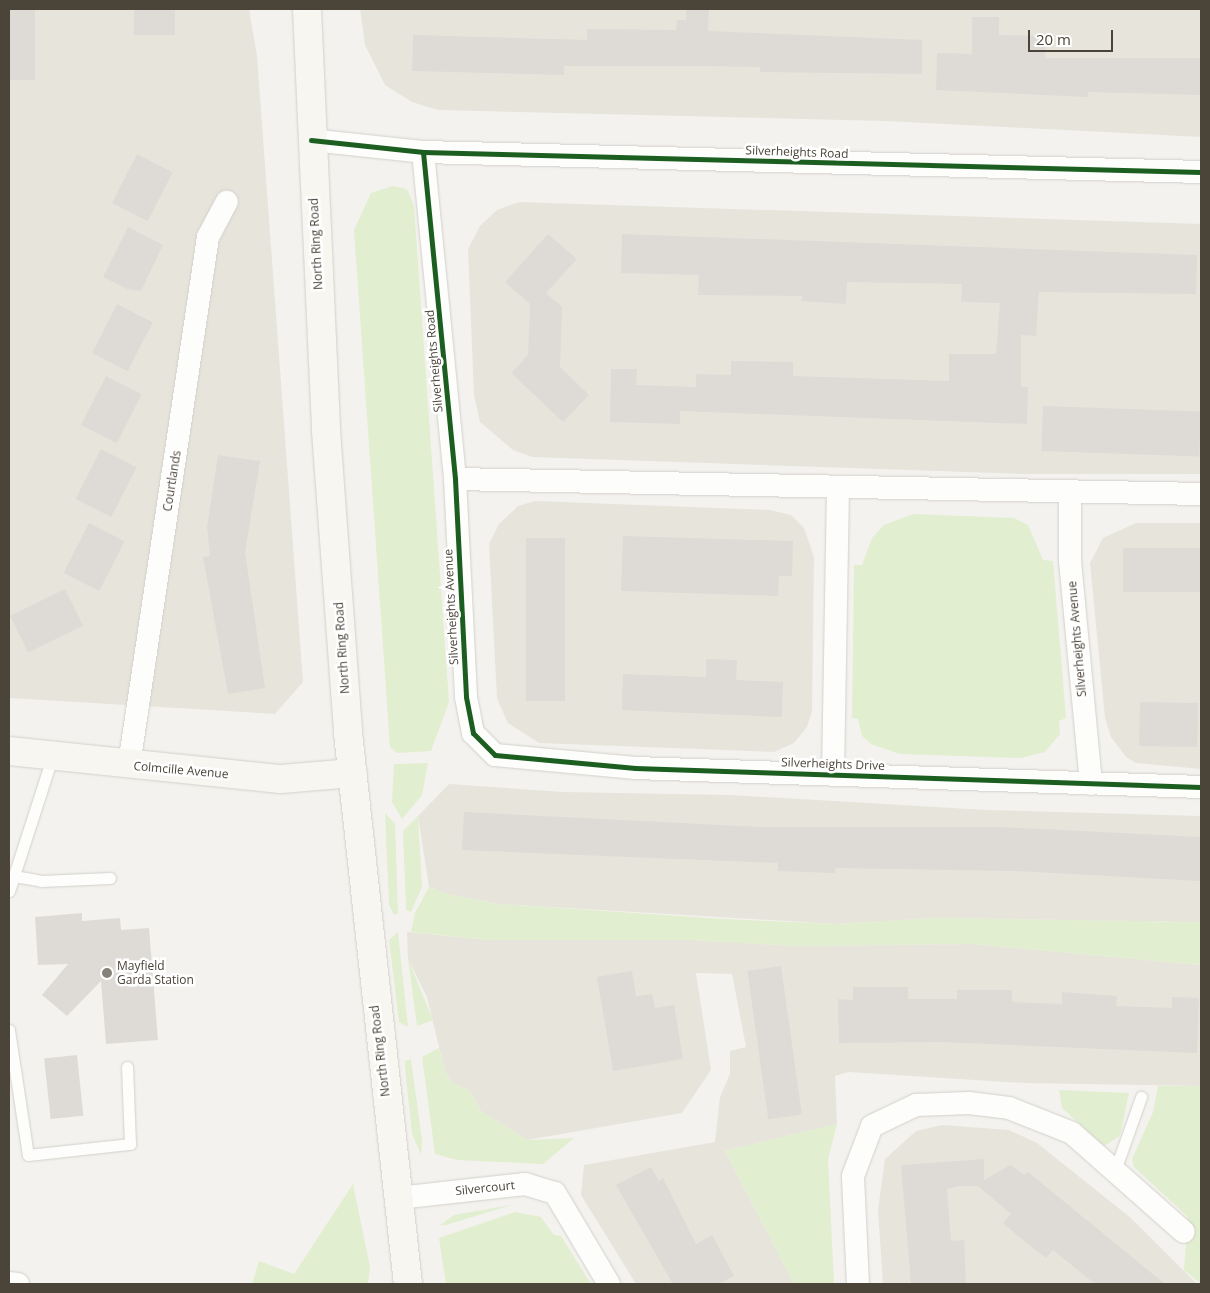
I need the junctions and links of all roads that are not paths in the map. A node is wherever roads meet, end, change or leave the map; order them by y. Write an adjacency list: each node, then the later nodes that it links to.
1 (307, 9): 2 (main road, North Ring Road)
2 (311, 140): 3 (street, Silverheights Road); 14 (main road, North Ring Road)
3 (423, 152): 4 (street, Silverheights Road); 6 (street, Silverheights Road)
4 (1201, 172)
5 (227, 202): 13 (street, Courtlands)
6 (455, 479): 7 (street); 10 (street, Silverheights Avenue)
7 (838, 488): 8 (street); 15 (street)
8 (1070, 494): 9 (street); 16 (street, Silverheights Avenue)
9 (1201, 494)
10 (473, 733): 15 (street, Silverheights Drive)
11 (9, 751): 12 (main road, Colmcille Avenue)
12 (52, 758): 13 (main road, Colmcille Avenue); 18 (lane)
13 (129, 765): 14 (main road, Colmcille Avenue)
14 (353, 773): 25 (main road, North Ring Road)
15 (833, 774): 16 (street, Silverheights Drive)
16 (1091, 784): 17 (street, Silverheights Drive)
17 (1201, 787)
18 (14, 876): 19 (lane); 20 (lane)
19 (110, 878)
20 (9, 891)
21 (9, 1030): 22 (lane)
22 (128, 1067)
23 (1141, 1097): 24 (lane)
24 (1114, 1173): 26 (street); 31 (street)
25 (398, 1198): 29 (main road, North Ring Road); 30 (street, Silvercourt)
26 (1184, 1232)
27 (9, 1283): 28 (street)
28 (18, 1284)
29 (408, 1284)
30 (608, 1284)
31 (858, 1284)

